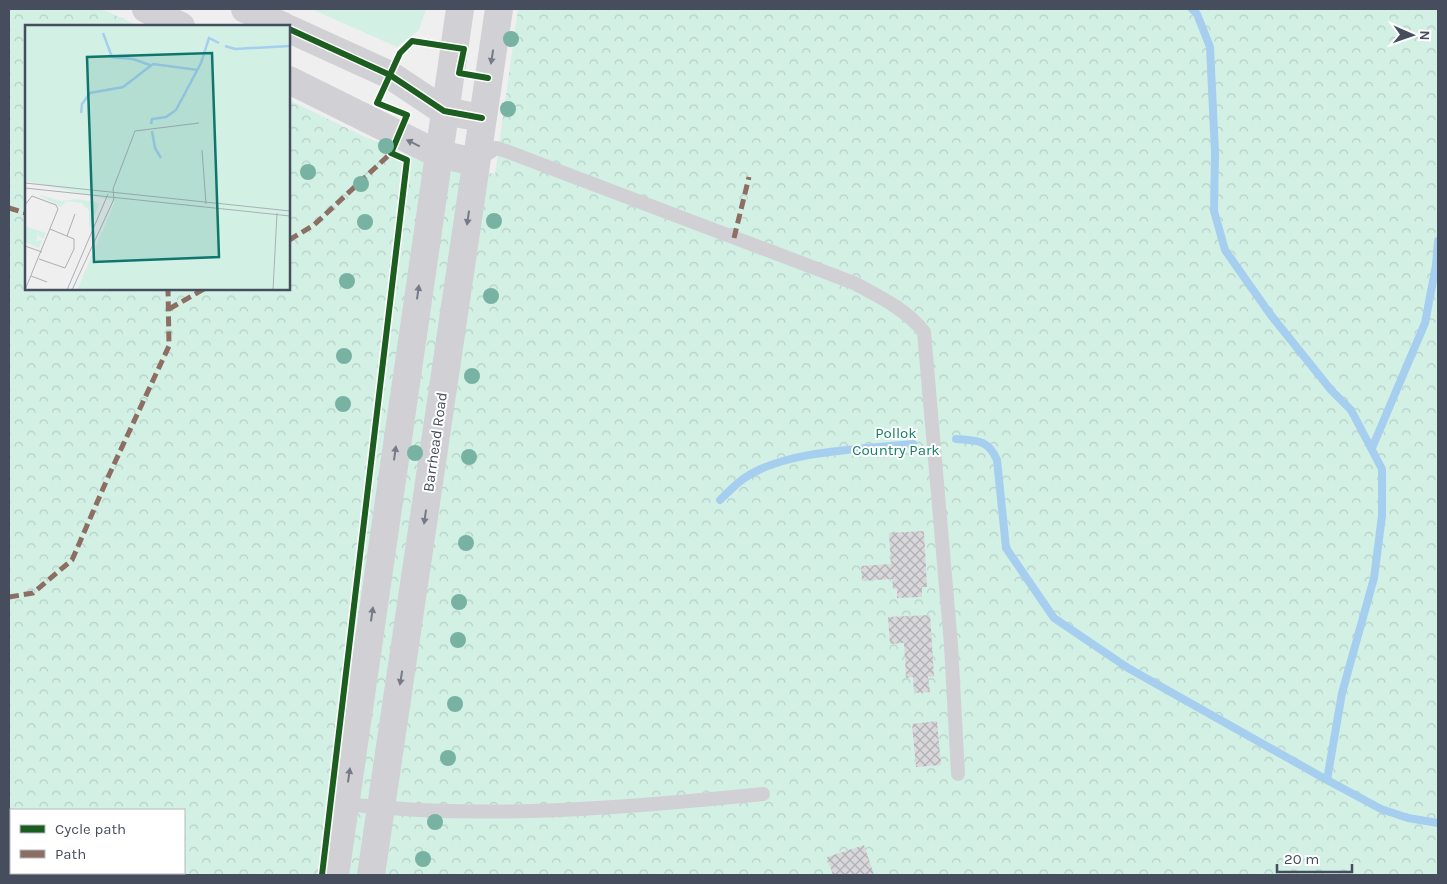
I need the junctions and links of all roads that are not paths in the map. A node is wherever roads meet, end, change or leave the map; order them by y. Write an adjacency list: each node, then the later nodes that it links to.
1 (146, 9): 5 (street)
2 (245, 9): 6 (street)
3 (460, 9): 9 (main road)
4 (499, 9): 10 (main road, Barrhead Road, one-way to 10)
5 (179, 25)
6 (281, 25)
7 (290, 29): 9 (street)
8 (290, 80): 11 (street, one-way to 8)
9 (444, 111): 10 (street); 11 (main road)
10 (482, 118): 12 (main road, Barrhead Road)
11 (438, 154): 12 (street); 13 (main road, one-way to 11)
12 (476, 162): 14 (main road, Barrhead Road, one-way to 14); 15 (lane)
13 (382, 546): 14 (main road); 17 (main road, one-way to 13)
14 (420, 551): 18 (main road, Barrhead Road, one-way to 18)
15 (958, 774)
16 (763, 794): 18 (lane)
17 (345, 804): 18 (lane); 19 (main road)
18 (382, 808): 20 (main road, Barrhead Road)
19 (335, 875)
20 (372, 875)

